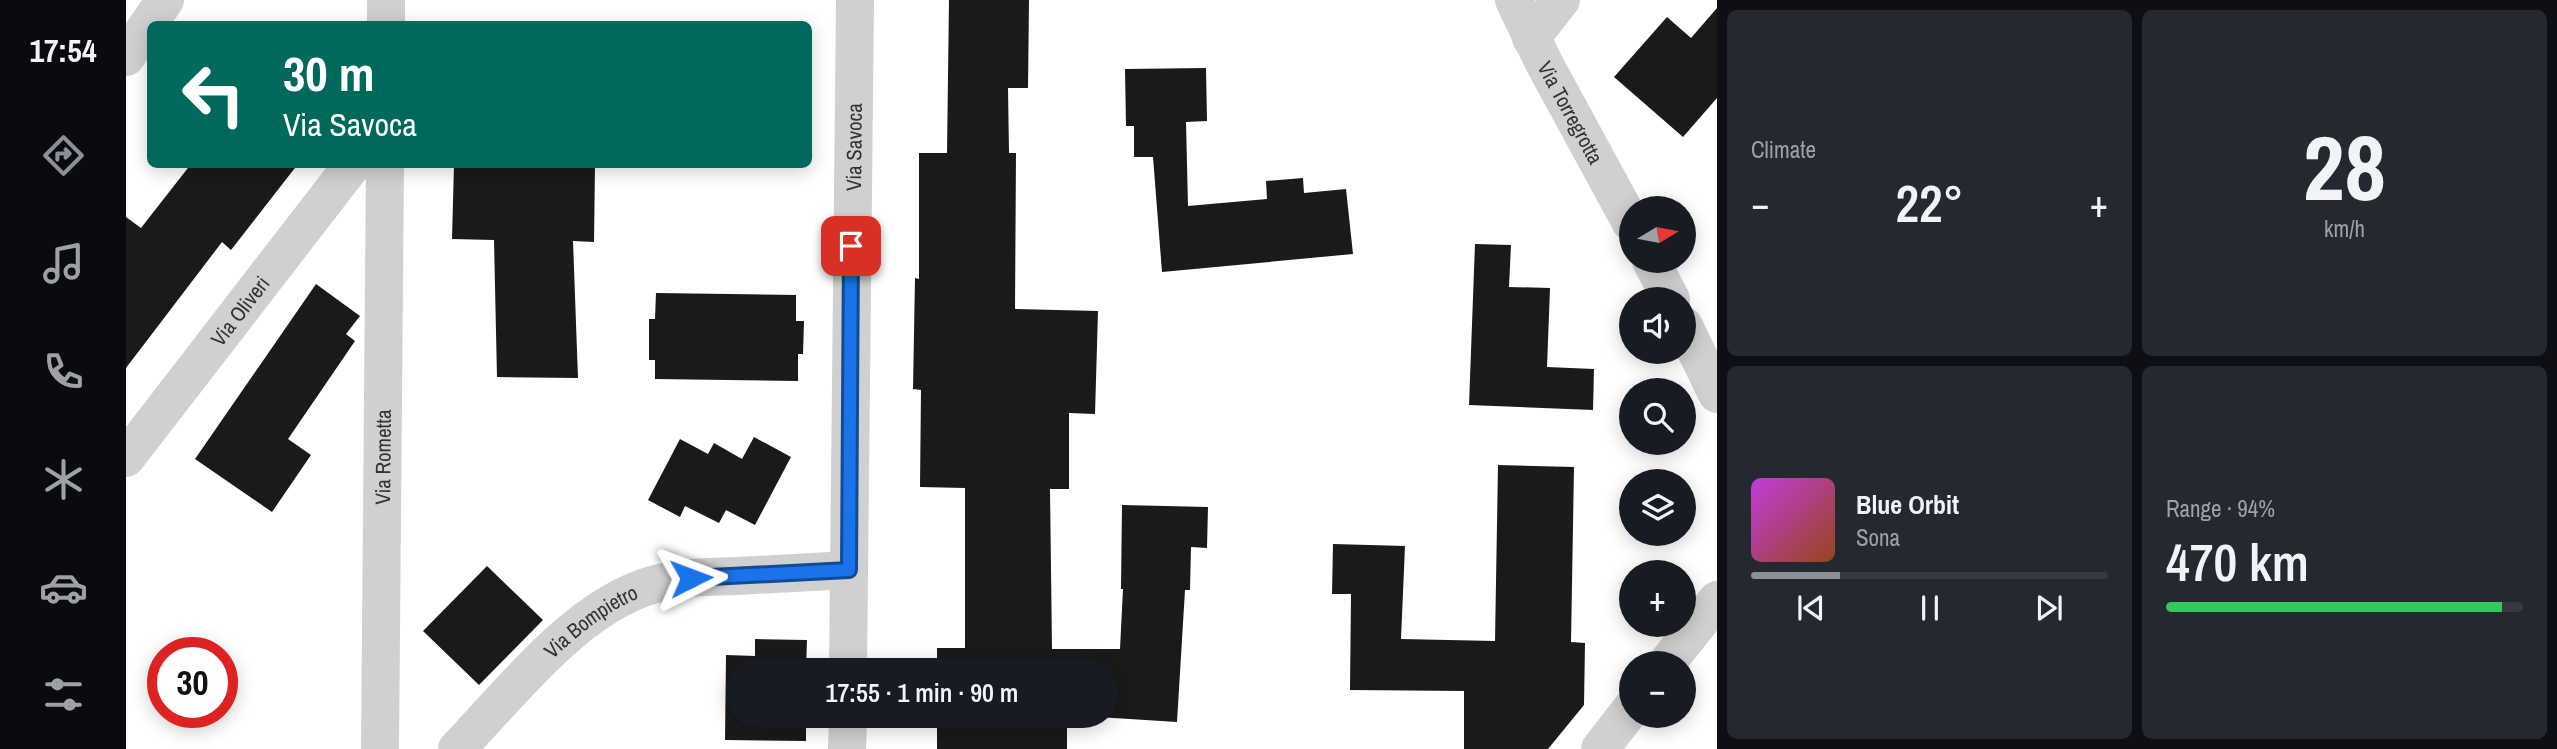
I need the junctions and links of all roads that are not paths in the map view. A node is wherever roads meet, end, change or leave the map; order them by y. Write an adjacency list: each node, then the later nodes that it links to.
1 (165, 0): 6 (street)
2 (386, 0): 7 (street)
3 (855, 0): 17 (street, Via Savoca)
4 (1514, 0): 9 (street, Via Torregrotta)
5 (1561, 0): 9 (street)
6 (151, 21)
7 (386, 21)
8 (147, 26): 10 (street)
9 (1531, 38): 13 (street, Via Torregrotta)
10 (126, 57)
11 (350, 168): 16 (street, Via Oliveri)
12 (385, 168): 23 (street, Via Rometta)
13 (1619, 201)
14 (1696, 351): 15 (street)
15 (1717, 394)
16 (126, 458)
17 (849, 570): 20 (street, Via Savoca); 24 (street, Via Bompietro)
18 (1717, 600): 19 (street)
19 (1677, 651)
20 (848, 658)
21 (1619, 724): 26 (street)
22 (848, 728): 25 (street)
23 (380, 749)
24 (457, 749)
25 (847, 749)
26 (1600, 749)

